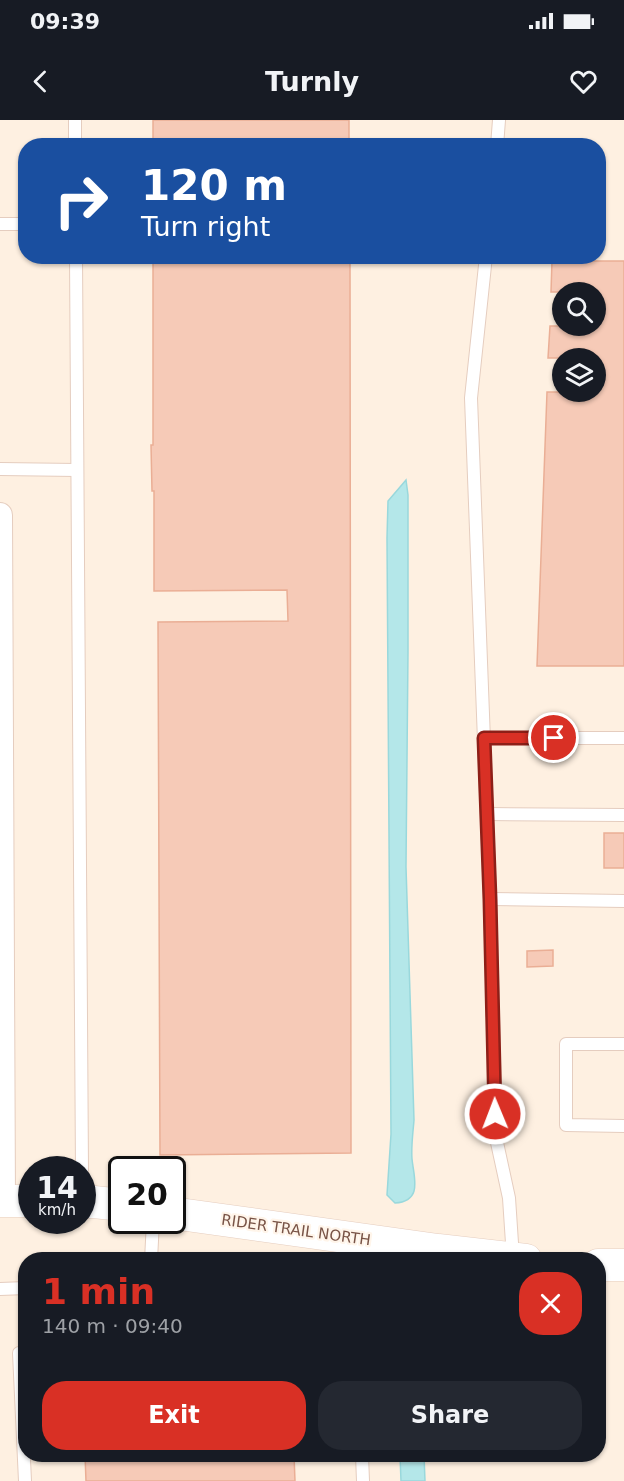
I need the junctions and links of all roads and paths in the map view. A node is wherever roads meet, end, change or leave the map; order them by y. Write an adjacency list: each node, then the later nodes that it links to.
1 (75, 120): 3 (lane)
2 (499, 120): 4 (lane)
3 (75, 138)
4 (498, 138)
5 (0, 224): 6 (lane)
6 (18, 224)
7 (76, 264): 10 (lane)
8 (485, 264): 13 (lane)
9 (0, 469): 10 (lane)
10 (77, 470): 24 (lane)
11 (0, 515): 12 (street)
12 (0, 640): 17 (street)
13 (484, 738): 14 (lane); 15 (lane)
14 (624, 738)
15 (487, 814): 16 (lane); 18 (lane)
16 (624, 815)
17 (1, 842): 20 (street)
18 (490, 899): 19 (lane); 30 (lane)
19 (624, 900)
20 (1, 979): 21 (street)
21 (1, 1021): 25 (street)
22 (624, 1044): 23 (lane)
23 (624, 1126)
24 (82, 1156)
25 (12, 1200)
26 (186, 1215): 29 (street, RIDER TRAIL NORTH)
27 (152, 1234): 28 (lane)
28 (151, 1252)
29 (456, 1252)
30 (519, 1252)
31 (606, 1265): 32 (street)
32 (624, 1265)
33 (18, 1288): 34 (lane)
34 (0, 1289)
35 (24, 1462): 37 (lane)
36 (362, 1462): 38 (lane)
37 (25, 1481)
38 (363, 1481)

